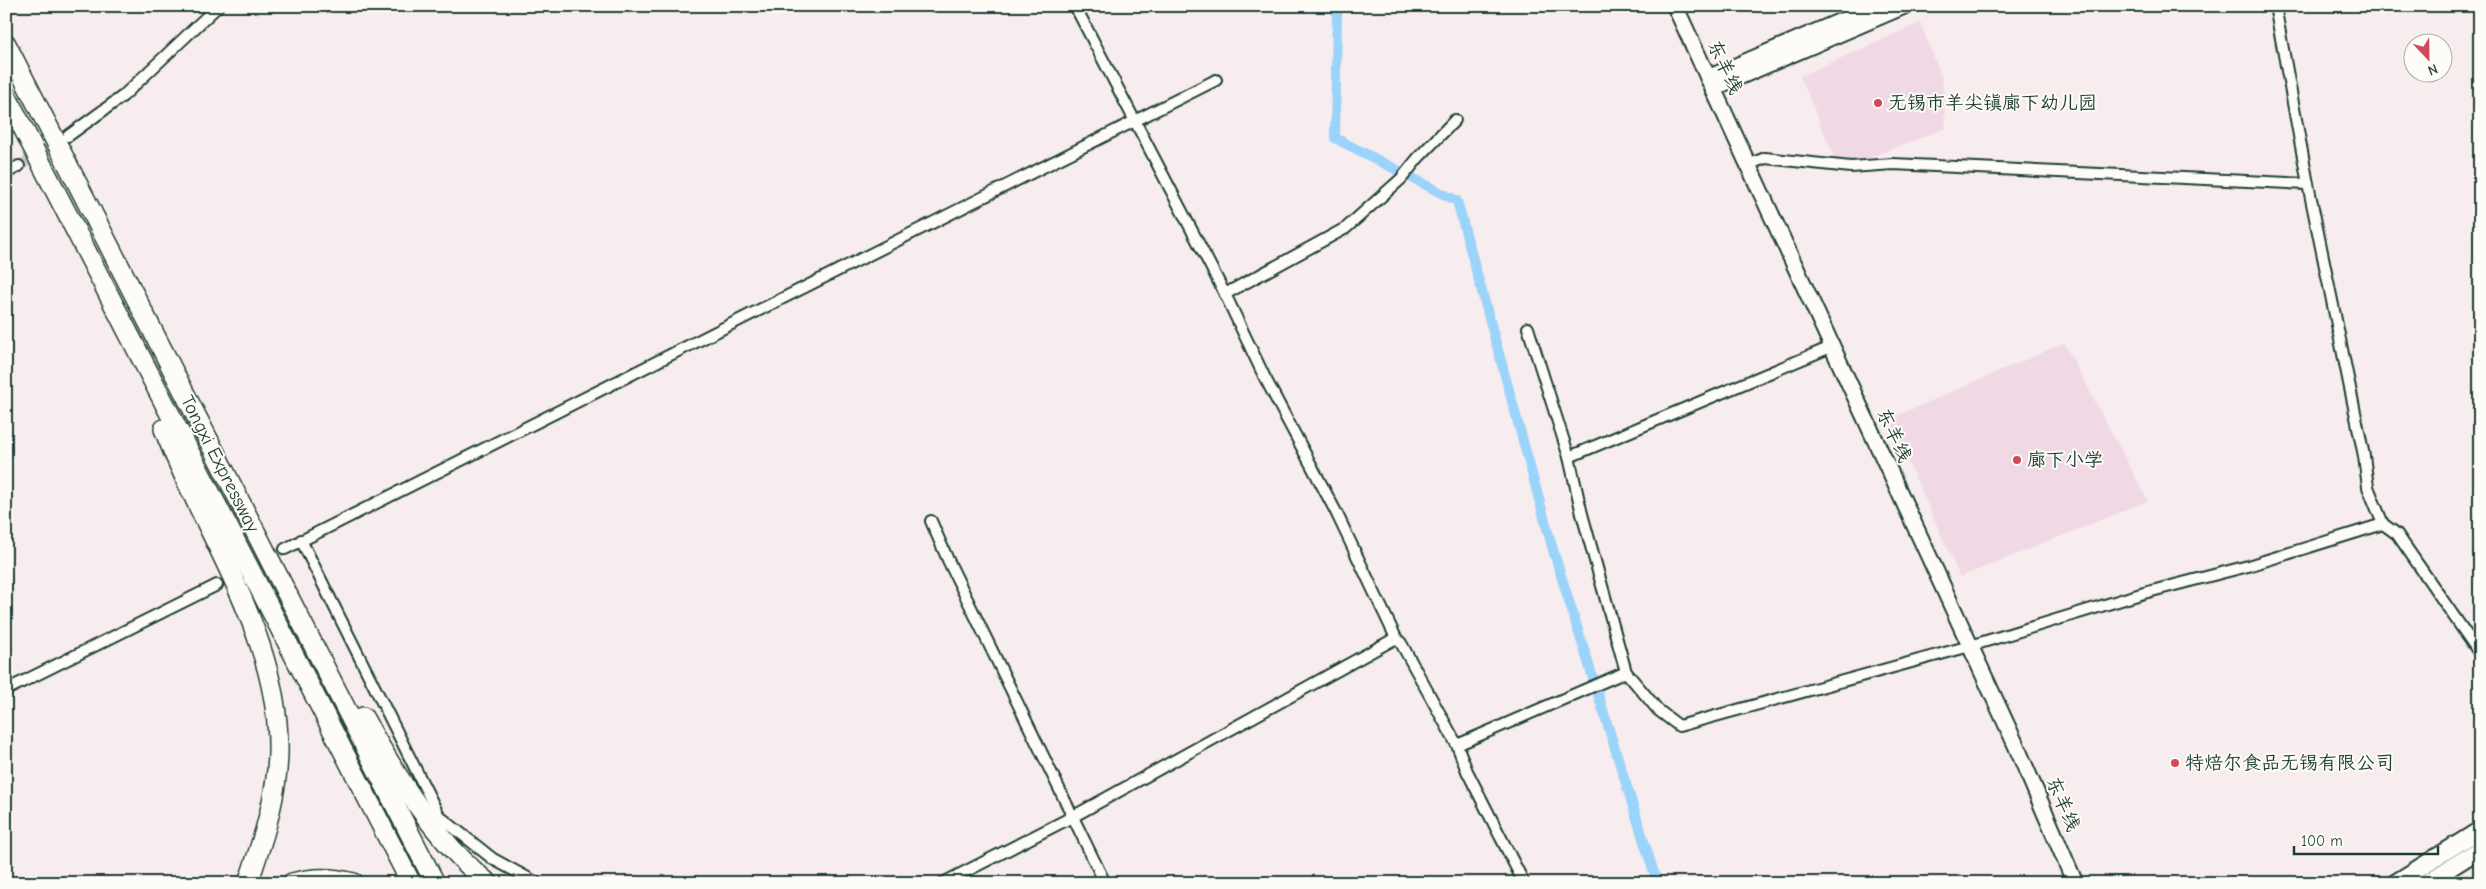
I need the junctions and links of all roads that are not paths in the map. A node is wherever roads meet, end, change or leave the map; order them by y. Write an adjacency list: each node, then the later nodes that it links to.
1 (218, 6): 13 (street)
2 (1075, 6): 12 (street)
3 (1675, 6): 9 (main road, 东羊线)
4 (1876, 6): 9 (main road)
5 (1904, 6): 9 (main road)
6 (2275, 6): 17 (street)
7 (6, 44): 23 (highway, Tongxi Expressway)
8 (1216, 80): 12 (street)
9 (1710, 83): 14 (main road, 东羊线)
10 (6, 95): 21 (highway, Tongxi Expressway)
11 (1455, 120): 18 (street)
12 (1135, 121): 18 (street); 26 (street)
13 (68, 136)
14 (1748, 165): 17 (street); 20 (main road, 东羊线)
15 (18, 166): 16 (street)
16 (6, 173)
17 (2308, 184): 25 (street)
18 (1226, 294): 29 (street)
19 (1528, 328): 22 (street)
20 (1831, 347): 22 (street); 30 (main road, 东羊线)
21 (171, 430): 38 (highway); 41 (highway, Tongxi Expressway)
22 (1569, 457): 32 (street)
23 (243, 510): 42 (highway, Tongxi Expressway); 43 (highway)
24 (932, 521): 35 (street)
25 (2383, 524): 30 (street); 31 (street)
26 (301, 540): 27 (street); 44 (street)
27 (285, 549)
28 (216, 585): 33 (street)
29 (1396, 638): 34 (street); 35 (street)
30 (1970, 646): 32 (street); 48 (main road, 东羊线)
31 (2480, 654)
32 (1626, 672): 34 (street)
33 (6, 690)
34 (1456, 745): 47 (street)
35 (1074, 816): 45 (street); 46 (street)
36 (2480, 830): 49 (main road)
37 (2480, 849): 50 (main road)
38 (248, 883)
39 (292, 883): 40 (highway)
40 (354, 883)
41 (411, 883)
42 (435, 883)
43 (488, 883)
44 (537, 883)
45 (943, 883)
46 (1105, 883)
47 (1524, 883)
48 (2075, 883)
49 (2395, 883)
50 (2426, 883)

